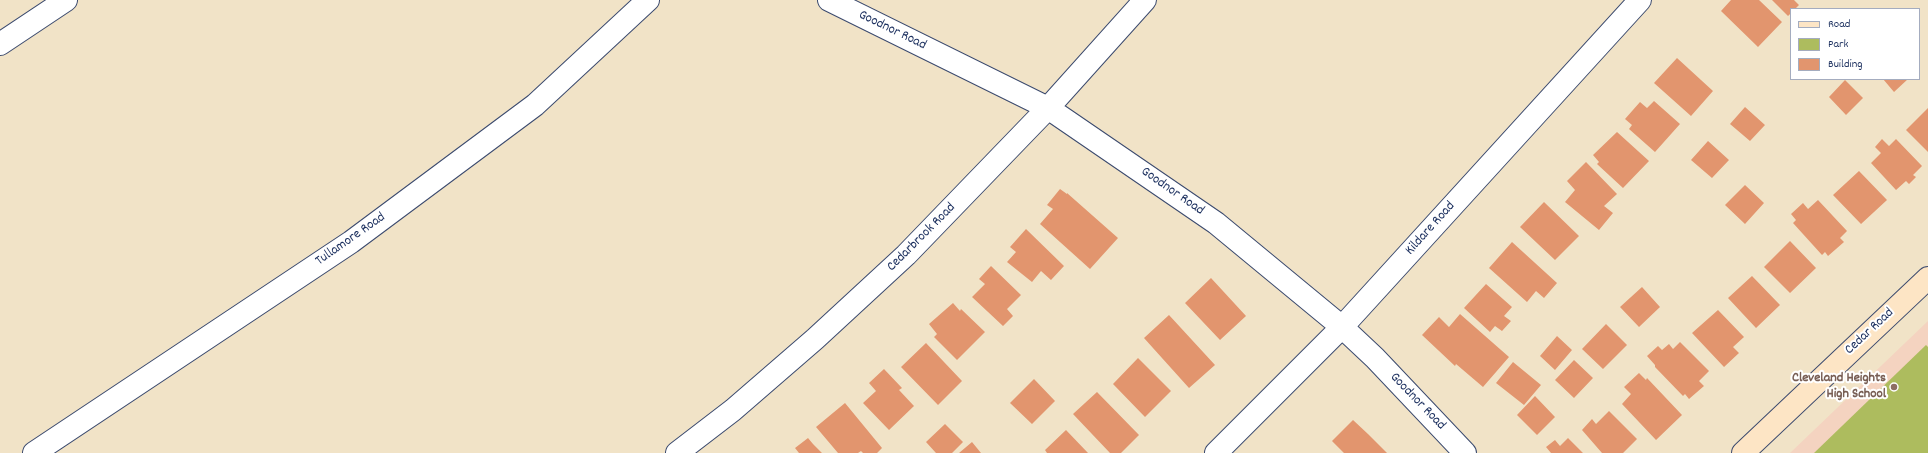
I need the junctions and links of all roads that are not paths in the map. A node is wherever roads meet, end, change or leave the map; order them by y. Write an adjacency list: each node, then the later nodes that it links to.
1 (66, 0): 6 (street)
2 (648, 0): 10 (street, Tullamore Road)
3 (829, 0): 7 (street, Goodnor Road)
4 (1145, 0): 7 (street, Cedarbrook Road)
5 (1640, 0): 9 (street, Kildare Road)
6 (0, 44)
7 (1048, 108): 9 (street, Goodnor Road); 11 (street, Cedarbrook Road)
8 (1928, 278): 14 (main road, Cedar Road)
9 (1342, 327): 12 (street, Kildare Road); 13 (street, Goodnor Road)
10 (34, 453)
11 (677, 453)
12 (1216, 453)
13 (1466, 453)
14 (1743, 453)

